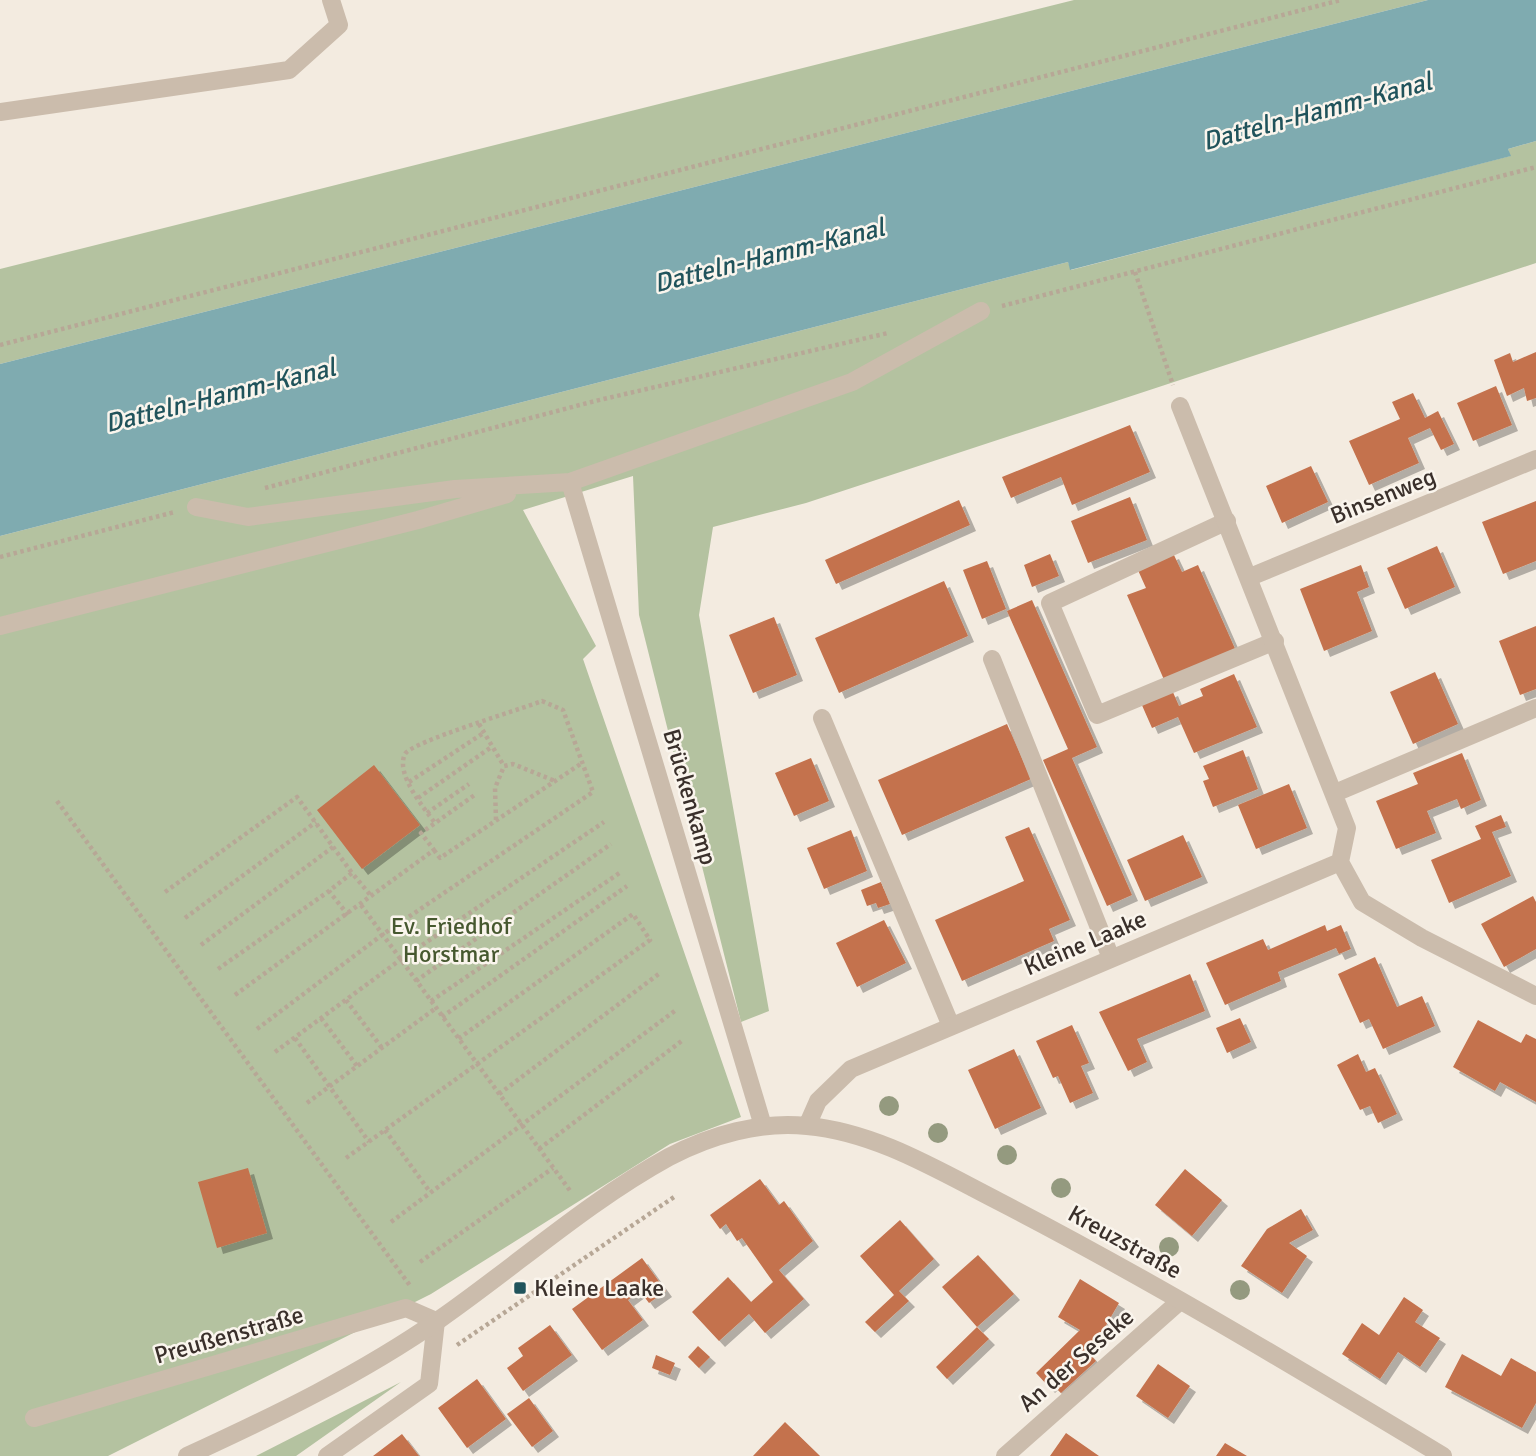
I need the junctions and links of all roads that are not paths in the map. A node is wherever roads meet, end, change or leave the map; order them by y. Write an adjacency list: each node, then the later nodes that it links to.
1 (331, 0): 2 (street)
2 (0, 112)
3 (981, 311): 6 (street)
4 (1180, 406): 9 (street)
5 (1536, 459): 10 (street, Binsenweg)
6 (570, 482): 7 (street); 21 (street, Brückenkamp)
7 (531, 487): 8 (street); 11 (street)
8 (196, 507)
9 (1227, 521): 10 (street); 12 (street)
10 (1250, 577): 12 (street)
11 (0, 626)
12 (1275, 641): 16 (street)
13 (992, 659): 18 (street)
14 (1536, 708): 16 (street)
15 (822, 718): 20 (street)
16 (1335, 793): 17 (street)
17 (1339, 862): 18 (street, Kleine Laake); 19 (street)
18 (1111, 958): 20 (street, Kleine Laake)
19 (1536, 996)
20 (951, 1026): 22 (street, Kleine Laake)
21 (763, 1126): 22 (street, Kreuzstraße); 24 (street)
22 (807, 1126): 23 (street, Kreuzstraße)
23 (1180, 1301): 28 (street, An der Seseke); 29 (street, Kreuzstraße)
24 (436, 1321): 25 (street, Preußenstraße); 26 (street); 27 (street)
25 (34, 1418)
26 (187, 1456)
27 (327, 1456)
28 (1005, 1456)
29 (1443, 1456)

